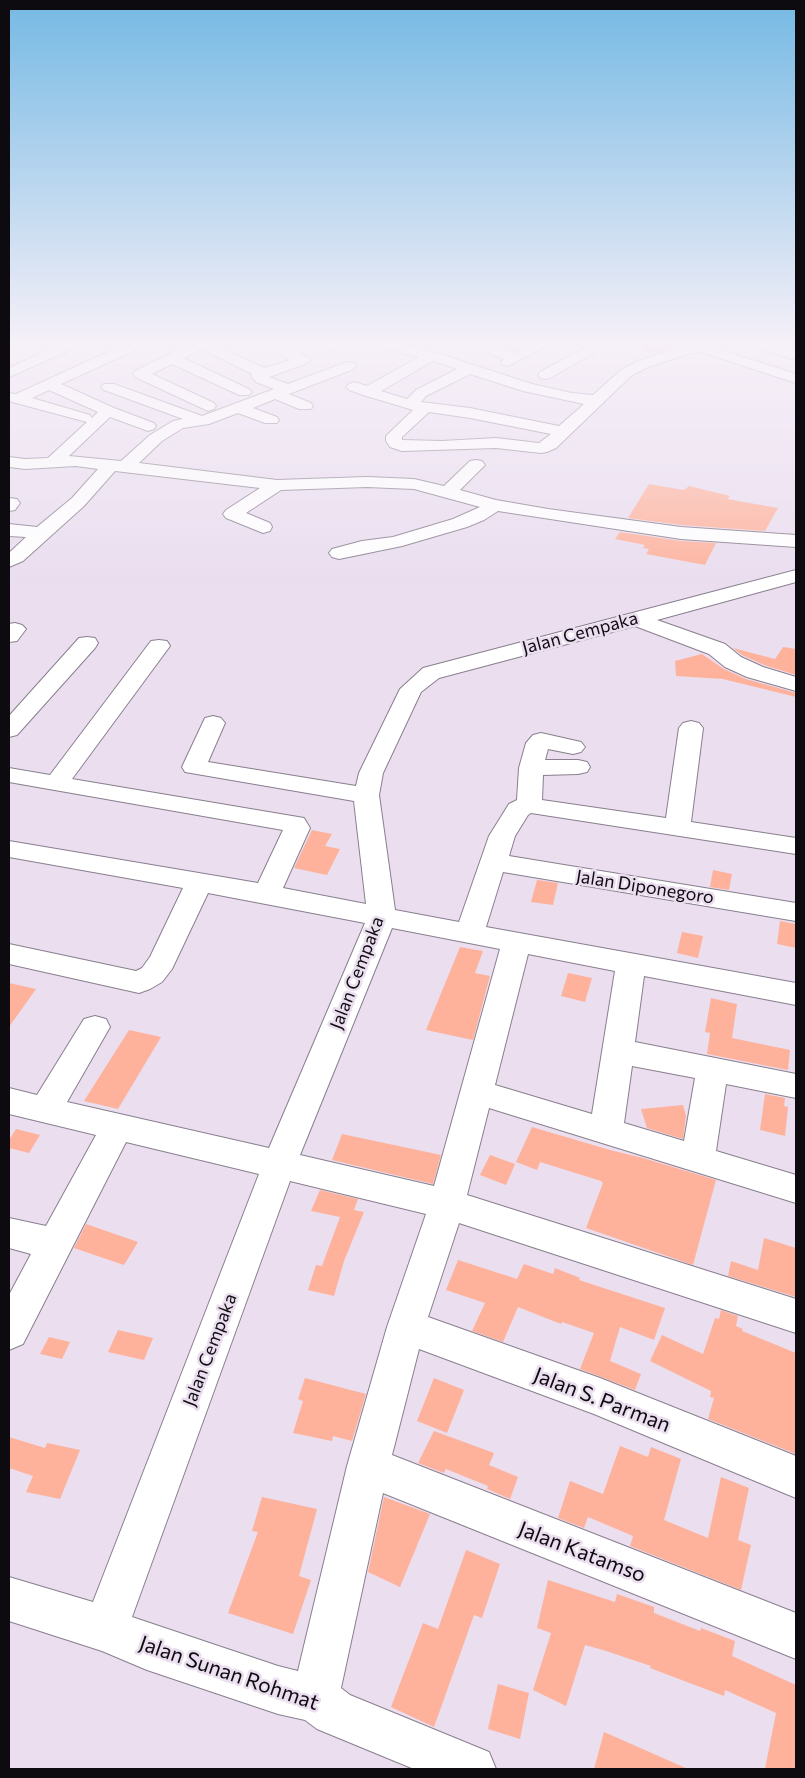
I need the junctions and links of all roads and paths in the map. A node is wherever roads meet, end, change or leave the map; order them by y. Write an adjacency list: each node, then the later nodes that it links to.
1 (94, 424): 11 (street)
2 (143, 424): 8 (street)
3 (179, 424): 14 (street)
4 (216, 424): 9 (street)
5 (404, 424): 10 (street)
6 (522, 424): 10 (street)
7 (571, 424): 10 (street)
8 (148, 426)
9 (220, 429)
10 (563, 432)
11 (54, 461): 12 (street); 14 (street)
12 (9, 462)
13 (476, 465): 16 (street)
14 (118, 466): 15 (street); 22 (street)
15 (276, 486): 16 (street); 20 (street)
16 (449, 491): 17 (street)
17 (495, 505): 18 (street); 23 (street)
18 (471, 518): 19 (street); 24 (street)
19 (498, 524)
20 (263, 527)
21 (9, 530): 22 (street)
22 (40, 533): 25 (street)
23 (796, 542)
24 (339, 553)
25 (9, 561)
26 (796, 576): 27 (street, Jalan Cempaka)
27 (635, 619): 30 (street); 37 (street, Jalan Cempaka)
28 (87, 643): 33 (street)
29 (159, 646): 36 (street)
30 (796, 684)
31 (213, 723): 37 (street)
32 (691, 728): 39 (street)
33 (9, 730)
34 (576, 757): 38 (street)
35 (9, 775): 36 (street)
36 (56, 783): 44 (street)
37 (366, 795): 46 (street, Jalan Cempaka)
38 (529, 804): 39 (street); 42 (street)
39 (677, 828): 40 (street)
40 (796, 846)
41 (9, 849): 43 (street)
42 (493, 862): 45 (street, Jalan Diponegoro); 47 (street)
43 (199, 883): 44 (street); 49 (street)
44 (267, 894): 46 (street)
45 (796, 912)
46 (382, 917): 47 (street); 62 (street, Jalan Cempaka)
47 (470, 932): 48 (street)
48 (517, 941): 50 (street); 56 (street)
49 (9, 954)
50 (631, 962): 51 (street); 53 (street)
51 (796, 994)
52 (95, 1027): 58 (street)
53 (618, 1052): 54 (street); 60 (street)
54 (712, 1070): 55 (street); 61 (street)
55 (796, 1086)
56 (477, 1092): 60 (street); 64 (street)
57 (9, 1101): 58 (street)
58 (46, 1109): 59 (street)
59 (118, 1126): 62 (street); 66 (street)
60 (606, 1131): 61 (street)
61 (698, 1159): 63 (street)
62 (280, 1163): 64 (street); 73 (street, Jalan Cempaka)
63 (796, 1189)
64 (447, 1204): 67 (street); 68 (street)
65 (9, 1232): 66 (street)
66 (56, 1244): 69 (street)
67 (796, 1316)
68 (406, 1326): 70 (street); 71 (street, Jalan S. Parman)
69 (9, 1332)
70 (368, 1466): 74 (street, Jalan Katamso); 75 (street)
71 (796, 1477)
72 (9, 1599): 73 (street, Jalan Sunan Rohmat)
73 (106, 1629): 75 (street, Jalan Sunan Rohmat)
74 (796, 1636)
75 (315, 1699): 76 (street, Jalan Sunan Rohmat)
76 (472, 1769)

